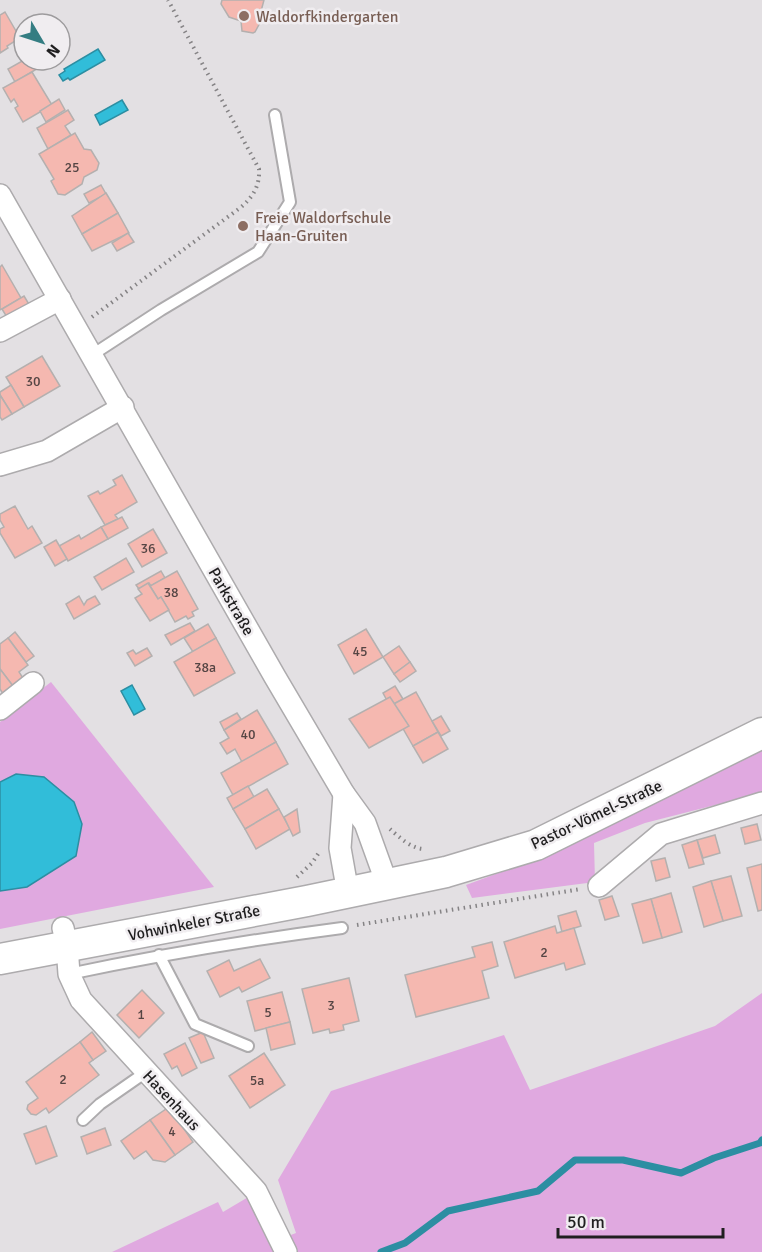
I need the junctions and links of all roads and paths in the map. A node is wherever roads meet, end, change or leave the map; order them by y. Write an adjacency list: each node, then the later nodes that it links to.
1 (168, 0): 5 (path)
2 (275, 115): 7 (lane)
3 (0, 195): 4 (street, Parkstraße)
4 (60, 299): 5 (street, Parkstraße); 6 (street)
5 (77, 329): 7 (street, Parkstraße)
6 (0, 331)
7 (92, 355): 8 (street, Parkstraße)
8 (123, 408): 9 (street); 13 (street, Parkstraße)
9 (0, 465)
10 (33, 683): 11 (street)
11 (0, 709)
12 (762, 733): 19 (main road, Pastor-Vömel-Straße)
13 (344, 795): 15 (street, Parkstraße); 16 (street)
14 (762, 803): 20 (street)
15 (365, 823): 17 (path); 19 (street, Parkstraße)
16 (340, 848): 18 (path); 21 (street)
17 (429, 848)
18 (296, 878)
19 (387, 884): 21 (main road, Vohwinkeler Straße)
20 (600, 886): 22 (path)
21 (348, 893): 23 (main road, Vohwinkeler Straße)
22 (342, 927): 24 (lane, Vohwinkeler Straße)
23 (66, 949): 24 (lane, Vohwinkeler Straße); 25 (main road, Vohwinkeler Straße); 27 (street, Hasenhaus)
24 (159, 955): 26 (lane, Vohwinkeler Straße)
25 (0, 959)
26 (248, 1046)
27 (146, 1072): 28 (lane); 29 (street, Hasenhaus)
28 (83, 1120)
29 (285, 1248)

